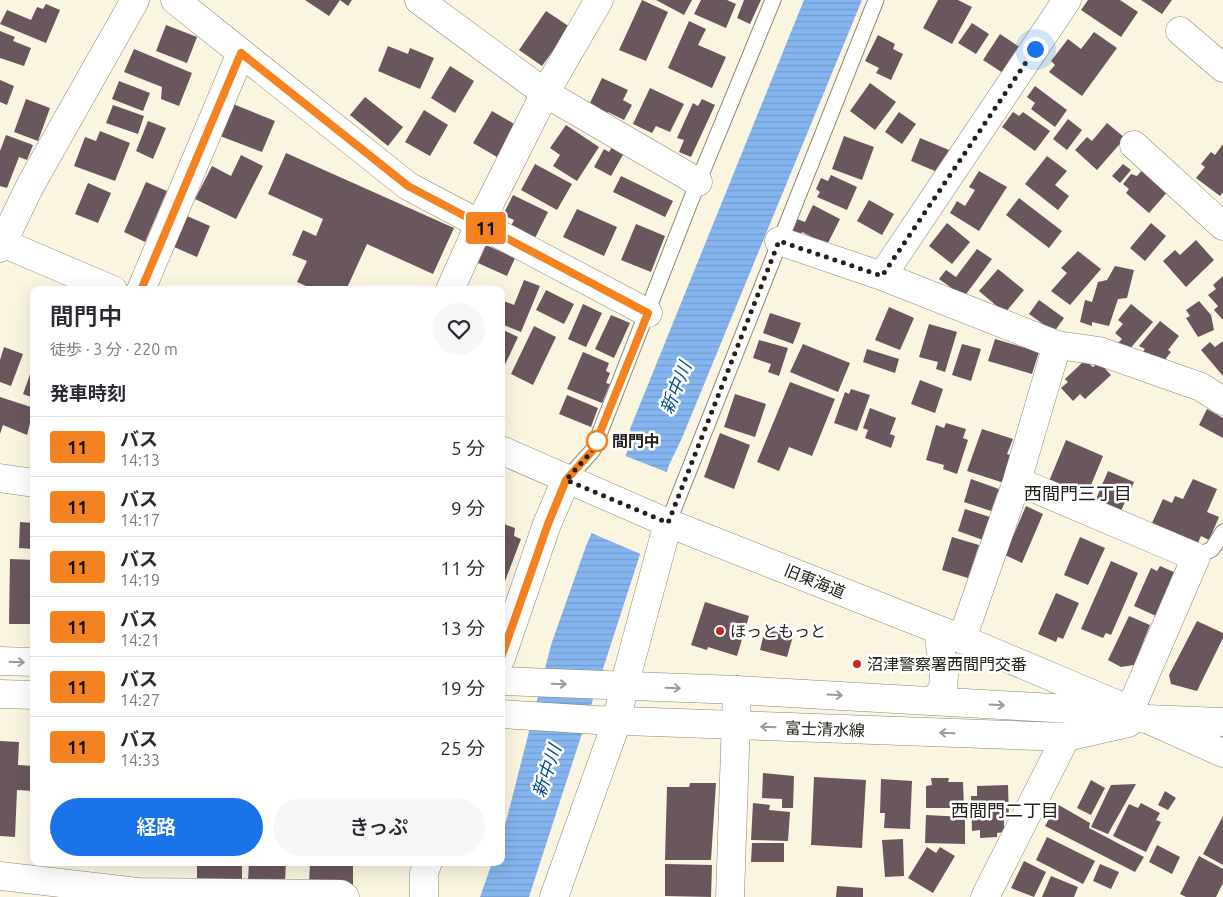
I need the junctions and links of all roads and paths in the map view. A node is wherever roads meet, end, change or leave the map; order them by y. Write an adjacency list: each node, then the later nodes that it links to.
1 (134, 0): 17 (street)
2 (175, 0): 9 (street)
3 (419, 0): 11 (street)
4 (599, 0): 11 (street)
5 (773, 0): 13 (lane)
6 (876, 0): 16 (lane)
7 (1067, 0): 18 (street)
8 (1180, 30): 10 (street)
9 (241, 53): 14 (street); 20 (street)
10 (1223, 68)
11 (545, 93): 13 (street); 14 (street)
12 (1134, 145): 15 (street)
13 (698, 182): 22 (lane)
14 (479, 225): 21 (street); 22 (street)
15 (1223, 226)
16 (779, 241): 18 (street); 30 (lane)
17 (1, 244): 19 (street)
18 (882, 276): 23 (street)
19 (103, 286)
20 (143, 286)
21 (452, 286)
22 (648, 313): 27 (lane)
23 (1057, 346): 24 (street); 28 (street)
24 (1223, 401)
25 (505, 452): 27 (street, 旧東海道)
26 (0, 478): 29 (street)
27 (566, 480): 30 (street, 旧東海道); 36 (street)
28 (1017, 481): 32 (street); 33 (street)
29 (30, 482)
30 (668, 523): 33 (street, 旧東海道); 38 (street)
31 (1223, 532): 32 (lane)
32 (1196, 557): 44 (street)
33 (950, 635): 42 (street); 44 (street, 旧東海道)
34 (0, 661): 35 (street, one-way to 35)
35 (30, 662)
36 (505, 671)
37 (505, 674): 38 (street, 富士清水線, one-way to 38)
38 (624, 686): 39 (street, 富士清水線, one-way to 39); 45 (street)
39 (737, 690): 42 (street, 富士清水線, one-way to 42); 47 (street)
40 (0, 694): 41 (street)
41 (30, 695)
42 (933, 701): 44 (street, 富士清水線, one-way to 44)
43 (505, 714): 45 (street, 富士清水線)
44 (1139, 714): 46 (street, 富士清水線); 48 (street, 富士清水線); 49 (street, 旧東海道)
45 (607, 720): 47 (street, 富士清水線); 55 (street)
46 (1223, 722)
47 (735, 725): 48 (street, 富士清水線, one-way to 47); 56 (street)
48 (1066, 737): 57 (street)
49 (1223, 753)
50 (427, 866): 54 (street)
51 (0, 876): 52 (street)
52 (138, 894): 53 (street)
53 (345, 897)
54 (424, 897)
55 (554, 897)
56 (730, 897)
57 (985, 897)

